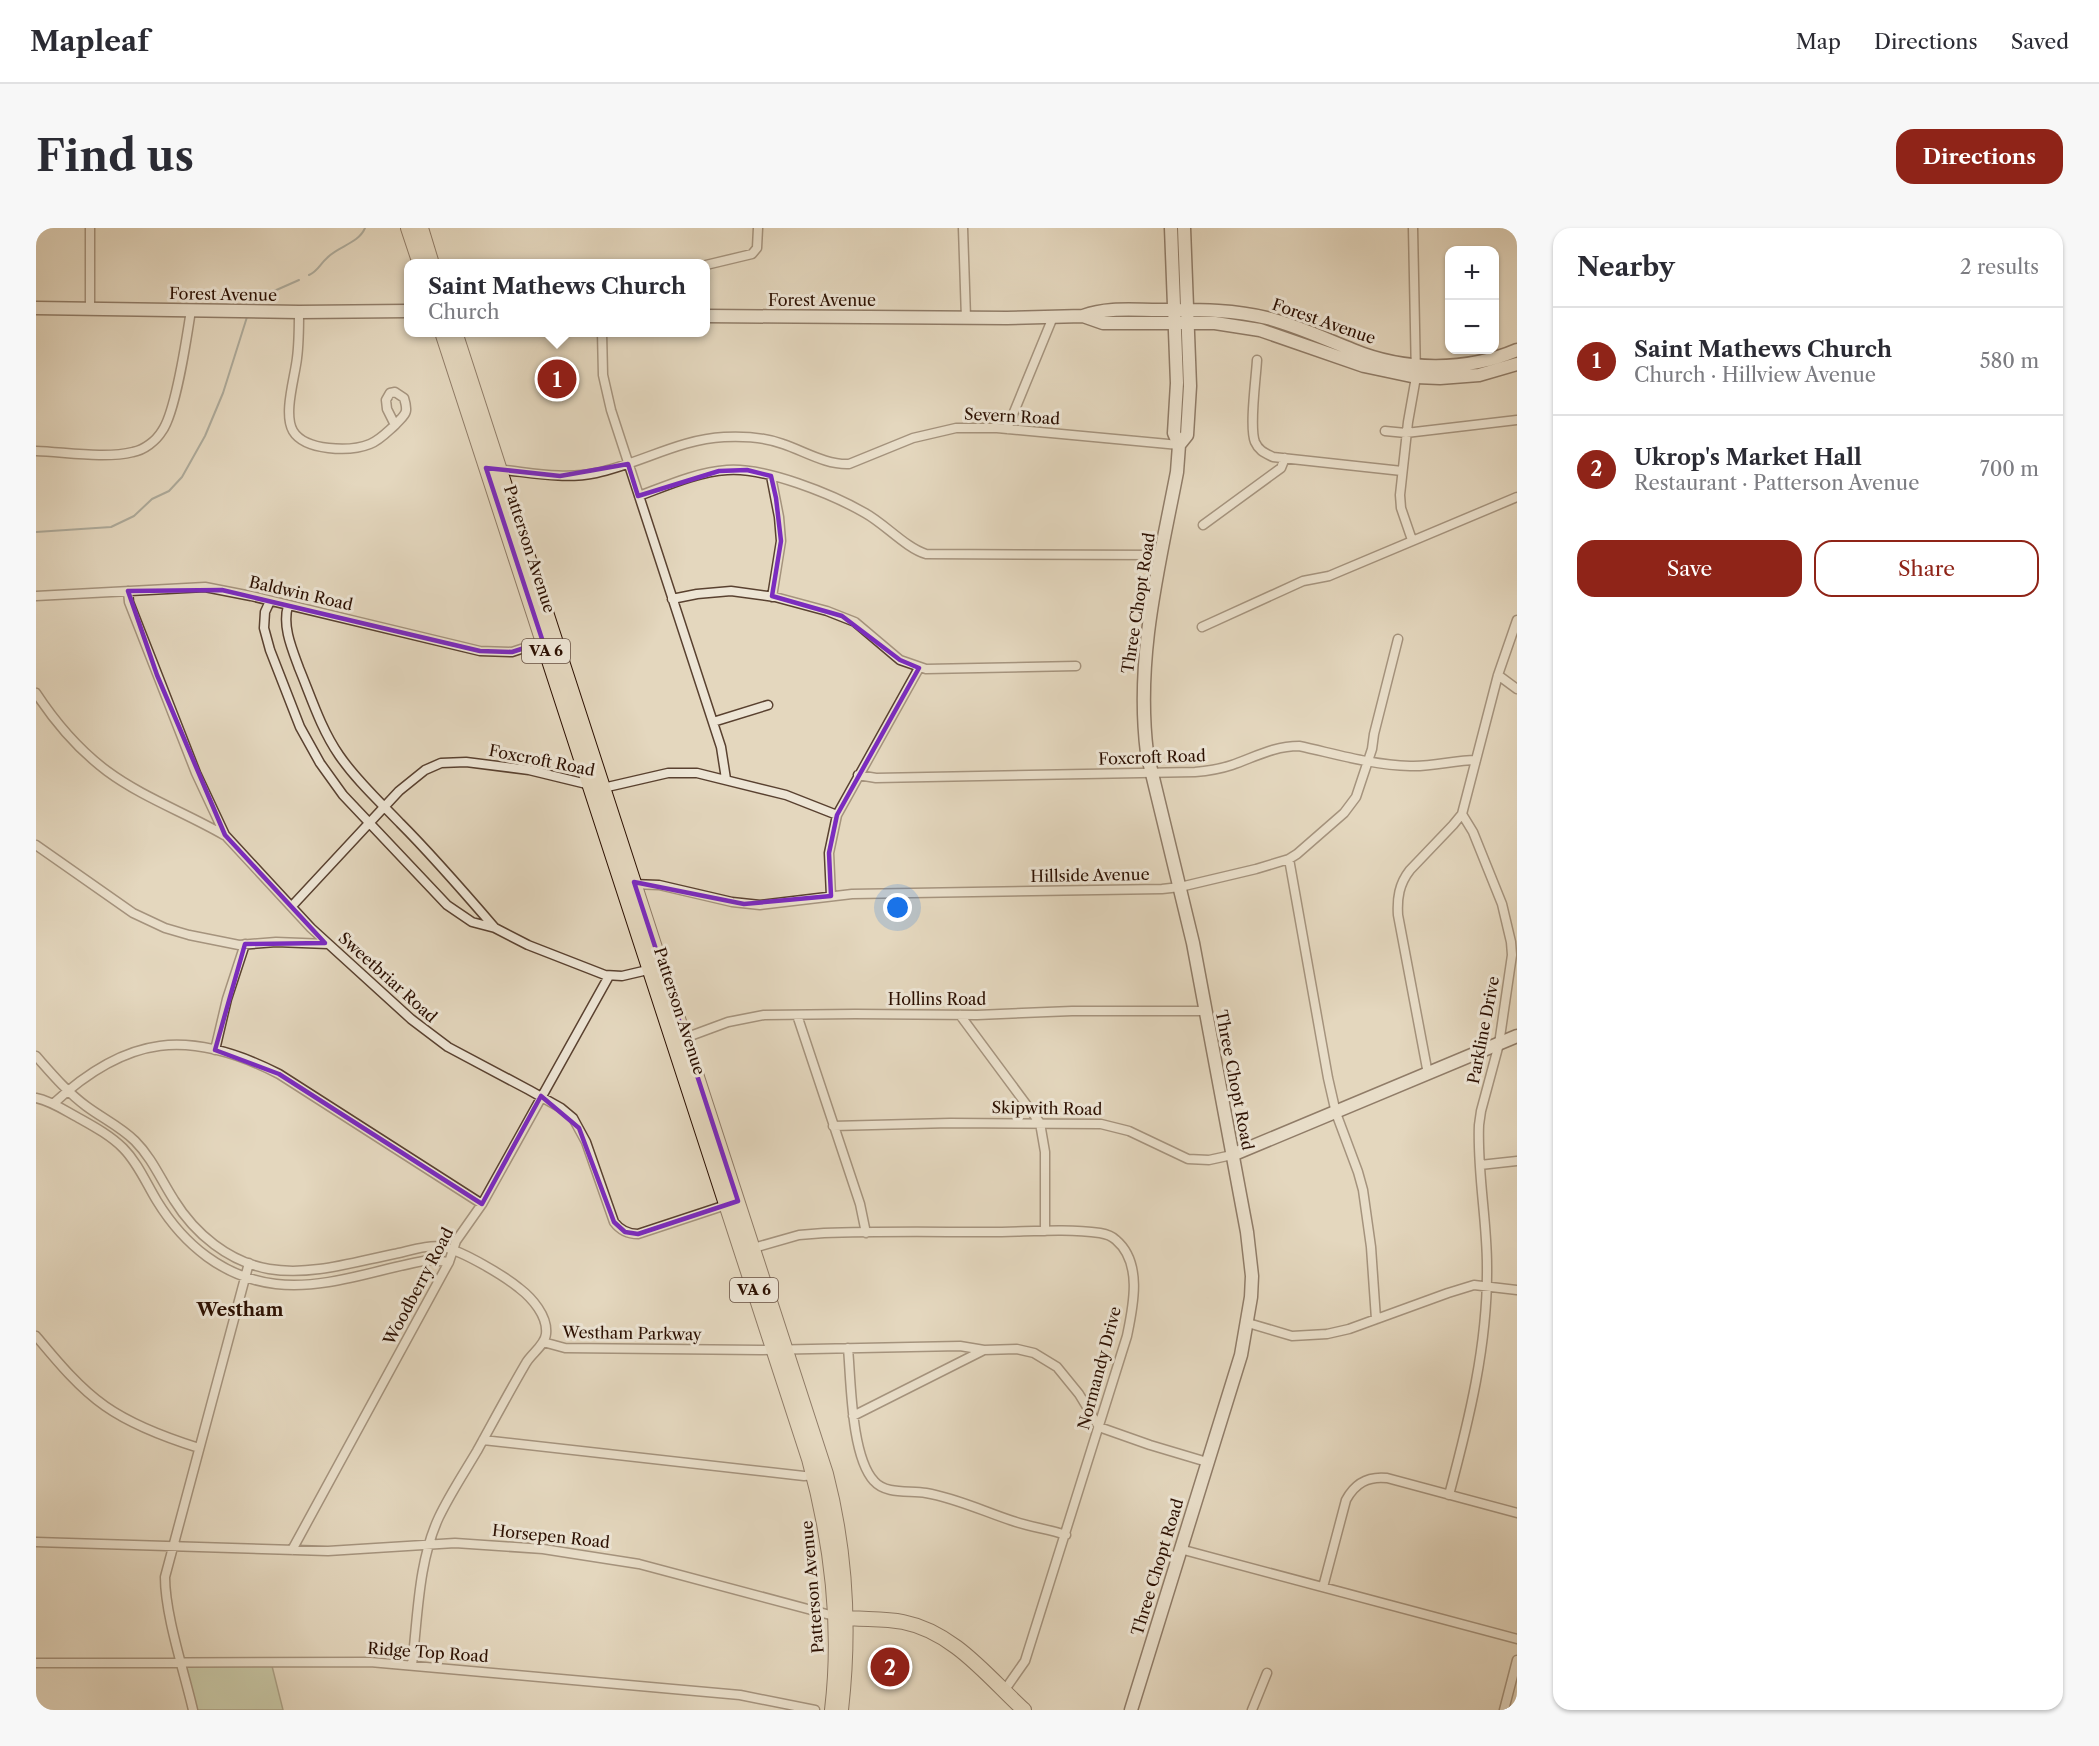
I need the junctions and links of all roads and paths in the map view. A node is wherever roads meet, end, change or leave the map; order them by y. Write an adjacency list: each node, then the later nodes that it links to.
1 (90, 228): 13 (street)
2 (408, 228): 9 (main road)
3 (421, 228): 10 (main road)
4 (758, 228): 11 (street)
5 (963, 228): 21 (street)
6 (1171, 228): 20 (main road, Three Chopt Road)
7 (1184, 228): 18 (main road, Three Chopt Road)
8 (1413, 228): 28 (street)
9 (418, 259)
10 (430, 259)
11 (710, 264)
12 (36, 308): 13 (main road, Forest Avenue)
13 (90, 308): 14 (main road, Forest Avenue)
14 (191, 310): 16 (main road, Forest Avenue); 35 (street)
15 (404, 311): 16 (main road, Forest Avenue)
16 (299, 312): 30 (street)
17 (710, 316): 21 (main road, Forest Avenue)
18 (1188, 316): 20 (main road, Forest Avenue); 28 (main road, Forest Avenue); 34 (main road, Three Chopt Road)
19 (1053, 317): 20 (main road, Forest Avenue); 21 (main road, Forest Avenue); 31 (street)
20 (1174, 317): 34 (main road, Three Chopt Road)
21 (966, 318)
22 (444, 337): 38 (main road, Patterson Avenue / VA 6)
23 (456, 337): 38 (main road, Patterson Avenue / VA 6)
24 (602, 337): 37 (street)
25 (1517, 350): 28 (main road, Forest Avenue)
26 (1257, 360): 36 (street)
27 (1517, 364): 28 (main road, Forest Avenue)
28 (1417, 371): 33 (street)
29 (1517, 420): 33 (street)
30 (395, 425)
31 (1007, 429): 34 (street, Severn Road); 37 (street, Severn Road)
32 (1384, 431): 33 (street)
33 (1407, 433): 39 (street)
34 (1179, 446): 45 (main road, Three Chopt Road)
35 (36, 451)
36 (1285, 458): 39 (street); 43 (street)
37 (628, 464): 38 (street, Severn Road); 41 (street)
38 (493, 468): 55 (main road, Patterson Avenue / VA 6)
39 (1402, 471): 44 (street)
40 (771, 476): 41 (street); 45 (street); 48 (street)
41 (639, 496): 49 (street)
42 (1517, 497): 44 (street)
43 (1203, 525)
44 (1412, 540): 53 (street)
45 (1161, 555): 65 (main road, Three Chopt Road)
46 (128, 591): 47 (street, Baldwin Road); 50 (street, Baldwin Road); 73 (street, Sweetbriar Road)
47 (36, 596)
48 (772, 597): 49 (street); 57 (street)
49 (672, 599): 62 (street)
50 (270, 601): 51 (street, Baldwin Road); 72 (street)
51 (288, 606): 55 (street, Baldwin Road); 69 (street)
52 (1517, 620): 58 (street)
53 (1202, 627)
54 (1398, 639): 64 (street, Hillside Avenue)
55 (549, 640): 68 (main road, Patterson Avenue / VA 6)
56 (1076, 666): 57 (street)
57 (919, 668): 66 (street)
58 (1498, 675): 59 (street); 63 (street)
59 (1517, 689)
60 (36, 693): 73 (street)
61 (768, 705): 62 (street)
62 (713, 722): 67 (street)
63 (1476, 760): 64 (street, Foxcroft Road); 70 (street)
64 (1368, 762): 65 (street, Foxcroft Road); 75 (street, Hillside Avenue)
65 (1152, 774): 66 (street, Foxcroft Road); 77 (main road, Three Chopt Road)
66 (858, 775): 71 (street)
67 (726, 779): 68 (street, Foxcroft Road); 71 (street, Foxcroft Road)
68 (596, 786): 69 (street, Foxcroft Road); 76 (main road, Patterson Avenue / VA 6)
69 (382, 807): 72 (street, Foxcroft Road); 80 (street)
70 (1462, 813): 90 (street, Parkline Drive); 93 (street)
71 (837, 815): 78 (street)
72 (369, 822): 79 (street, Foxcroft Road); 80 (street)
73 (225, 835): 79 (street, Sweetbriar Road)
74 (36, 845): 82 (street)
75 (1289, 859): 77 (street, Hillside Avenue); 98 (street)
76 (629, 884): 78 (street, Hillside Avenue); 83 (main road, Patterson Avenue / VA 6)
77 (1180, 887): 78 (street, Hillside Avenue); 85 (main road, Three Chopt Road)
78 (831, 896)
79 (292, 906): 81 (street, Sweetbriar Road)
80 (495, 928): 84 (street)
81 (328, 944): 82 (street); 95 (street, Sweetbriar Road)
82 (245, 945): 91 (street)
83 (655, 968): 84 (street); 89 (main road, Patterson Avenue / VA 6)
84 (609, 976): 95 (street, Woodberry Road)
85 (1205, 1011): 87 (street, Hollins Road); 101 (main road, Three Chopt Road)
86 (797, 1015): 87 (street, Hollins Road); 89 (street, Hollins Road); 100 (street)
87 (960, 1015): 99 (street)
88 (1517, 1036): 90 (main road, Skipwith Road)
89 (679, 1040): 105 (main road, Patterson Avenue / VA 6)
90 (1499, 1044): 93 (main road, Skipwith Road); 103 (street, Parkline Drive)
91 (215, 1050): 94 (street); 104 (street)
92 (36, 1056): 94 (street, Westham Parkway)
93 (1428, 1074): 98 (main road, Skipwith Road)
94 (67, 1090): 97 (street); 111 (street, Westham Parkway)
95 (541, 1096): 104 (street, Woodberry Road); 105 (street, Sweetbriar Road)
96 (36, 1098): 97 (street)
97 (52, 1104): 112 (street)
98 (1336, 1113): 101 (main road, Skipwith Road); 115 (street)
99 (1040, 1123): 100 (street, Skipwith Road); 101 (street, Skipwith Road); 106 (street)
100 (834, 1126): 107 (street)
101 (1232, 1155): 116 (main road, Three Chopt Road)
102 (1517, 1161): 103 (street)
103 (1480, 1165): 113 (street, Parkline Drive)
104 (482, 1203): 108 (street, Woodberry Road)
105 (732, 1203): 109 (main road, Patterson Avenue / VA 6)
106 (1045, 1231): 107 (street, Normandy Drive); 123 (street, Normandy Drive)
107 (866, 1233): 109 (street, Normandy Drive)
108 (453, 1250): 110 (street, Woodberry Road); 111 (street, Westham Parkway); 118 (street, Westham Parkway)
109 (747, 1250): 120 (main road, Patterson Avenue / VA 6)
110 (449, 1262): 112 (street); 135 (street, Woodberry Road)
111 (249, 1263): 112 (street)
112 (245, 1277): 125 (street)
113 (1487, 1285): 114 (street); 115 (street); 128 (street, Parkline Drive)
114 (1517, 1290)
115 (1376, 1319): 116 (street)
116 (1248, 1323): 126 (main road, Three Chopt Road)
117 (36, 1336): 125 (street)
118 (543, 1342): 120 (street, Westham Parkway); 124 (street)
119 (848, 1348): 120 (street, Westham Parkway); 121 (street, Westham Parkway); 122 (street)
120 (779, 1349): 127 (main road, Patterson Avenue / VA 6)
121 (984, 1350): 122 (street); 123 (street)
122 (854, 1416): 130 (street)
123 (1099, 1427): 126 (street); 130 (street, Normandy Drive)
124 (483, 1440): 127 (street); 132 (street)
125 (199, 1448): 133 (street)
126 (1207, 1462): 134 (main road, Three Chopt Road)
127 (819, 1474): 137 (main road, Patterson Avenue / VA 6)
128 (1449, 1495): 129 (street); 136 (street)
129 (1517, 1513)
130 (1066, 1535): 144 (street, Normandy Drive)
131 (36, 1542): 133 (street, Horsepen Road)
132 (429, 1544): 135 (street, Horsepen Road); 137 (street, Horsepen Road); 142 (street)
133 (173, 1546): 135 (street, Horsepen Road); 140 (street)
134 (1180, 1549): 136 (street); 150 (main road, Three Chopt Road)
135 (292, 1550)
136 (1323, 1587): 138 (street)
137 (840, 1617): 144 (main road, Horsepen Road); 147 (main road, Patterson Avenue / VA 6); 148 (main road, Patterson Avenue / VA 6)
138 (1517, 1639)
139 (1517, 1660): 152 (street)
140 (182, 1662): 141 (street, Ridge Top Road); 142 (street, Ridge Top Road); 145 (street)
141 (36, 1663)
142 (412, 1665): 146 (street, Ridge Top Road)
143 (1267, 1673): 151 (street)
144 (1004, 1691): 149 (main road, Horsepen Road)
145 (193, 1710)
146 (815, 1710)
147 (832, 1710)
148 (842, 1710)
149 (1024, 1710)
150 (1131, 1710)
151 (1252, 1710)
152 (1504, 1710)

